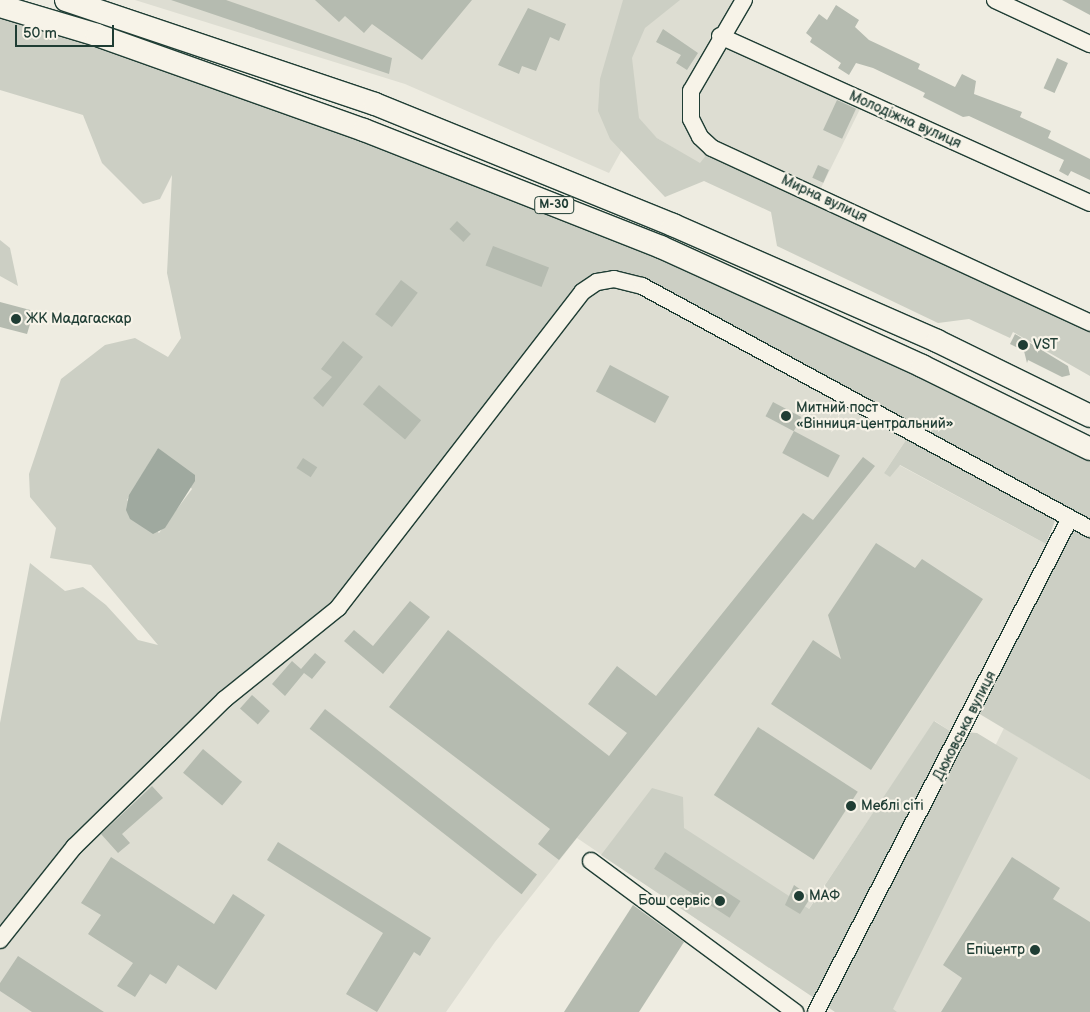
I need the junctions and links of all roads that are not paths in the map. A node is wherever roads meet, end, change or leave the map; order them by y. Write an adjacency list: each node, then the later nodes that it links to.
1 (66, 0): 9 (highway, М-30)
2 (744, 0): 5 (street, Мирна вулиця)
3 (995, 0): 6 (street)
4 (0, 6): 10 (highway, М-30)
5 (720, 36): 7 (street, Молодіжна вулиця); 8 (street, Мирна вулиця)
6 (1090, 44)
7 (1090, 203)
8 (1090, 323)
9 (1090, 416)
10 (1090, 449)
11 (1070, 518): 12 (street); 14 (street); 16 (street, Дюковська вулиця)
12 (1090, 529)
13 (591, 861): 15 (street)
14 (0, 940)
15 (794, 1012)
16 (816, 1012)

